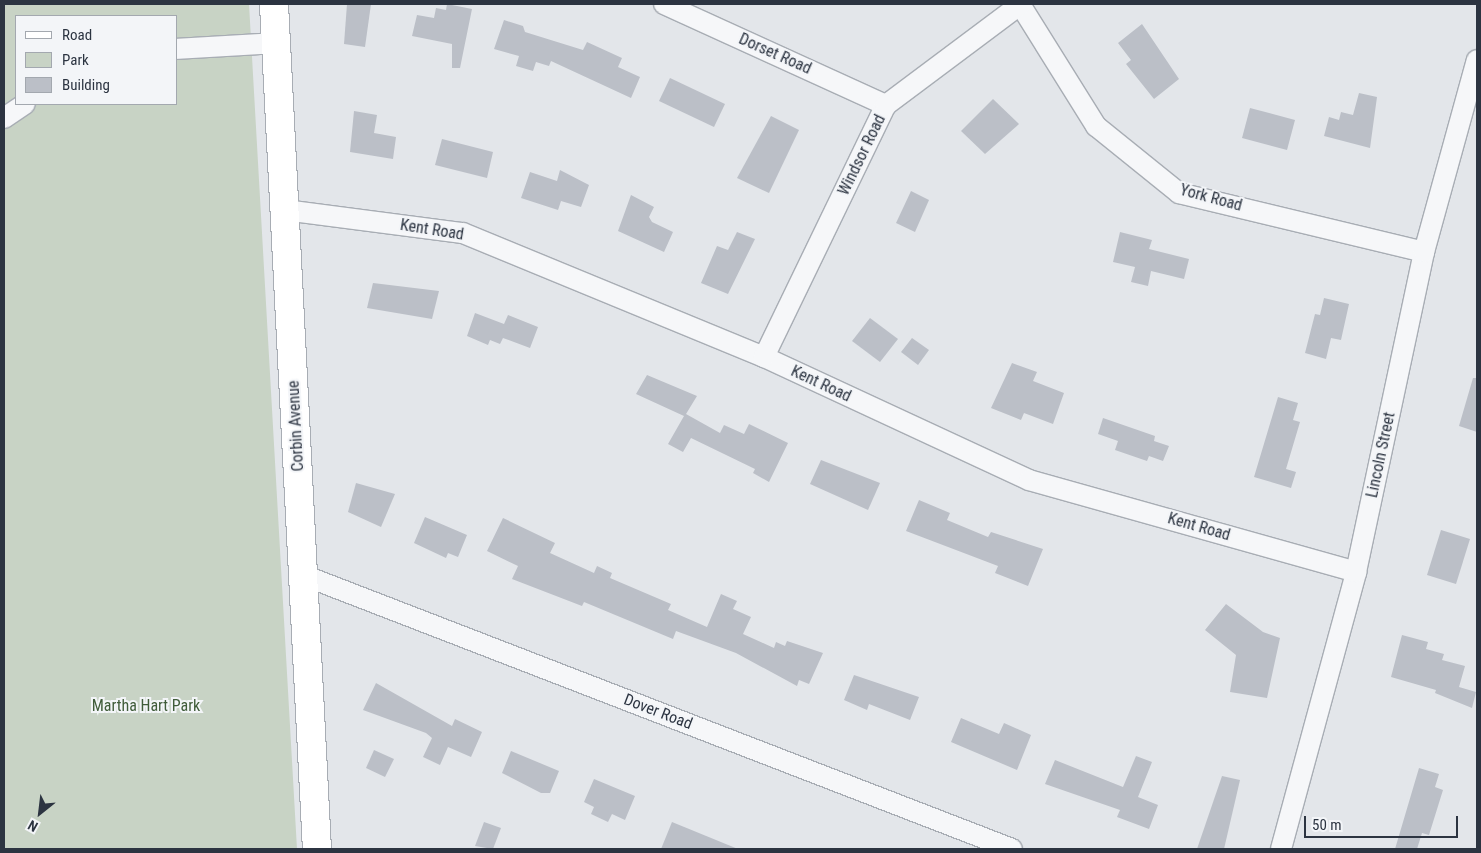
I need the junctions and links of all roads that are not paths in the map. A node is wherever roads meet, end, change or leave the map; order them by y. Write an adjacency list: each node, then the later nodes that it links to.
1 (274, 4): 4 (main road, Corbin Avenue)
2 (664, 4): 8 (street, Dorset Road)
3 (1021, 5): 8 (street, Windsor Road); 11 (street, York Road)
4 (276, 43): 5 (street); 10 (main road, Corbin Avenue)
5 (178, 49)
6 (1477, 60): 11 (street, Lincoln Street)
7 (24, 105): 9 (street)
8 (886, 105): 12 (street, Windsor Road)
9 (4, 118)
10 (284, 210): 12 (street, Kent Road); 14 (main road, Corbin Avenue)
11 (1424, 252): 13 (street, Lincoln Street)
12 (764, 357): 13 (street, Kent Road)
13 (1356, 572): 17 (street, Lincoln Street)
14 (303, 575): 15 (main road, Corbin Avenue); 16 (street, Dover Road)
15 (317, 849)
16 (1012, 849)
17 (1282, 849)

